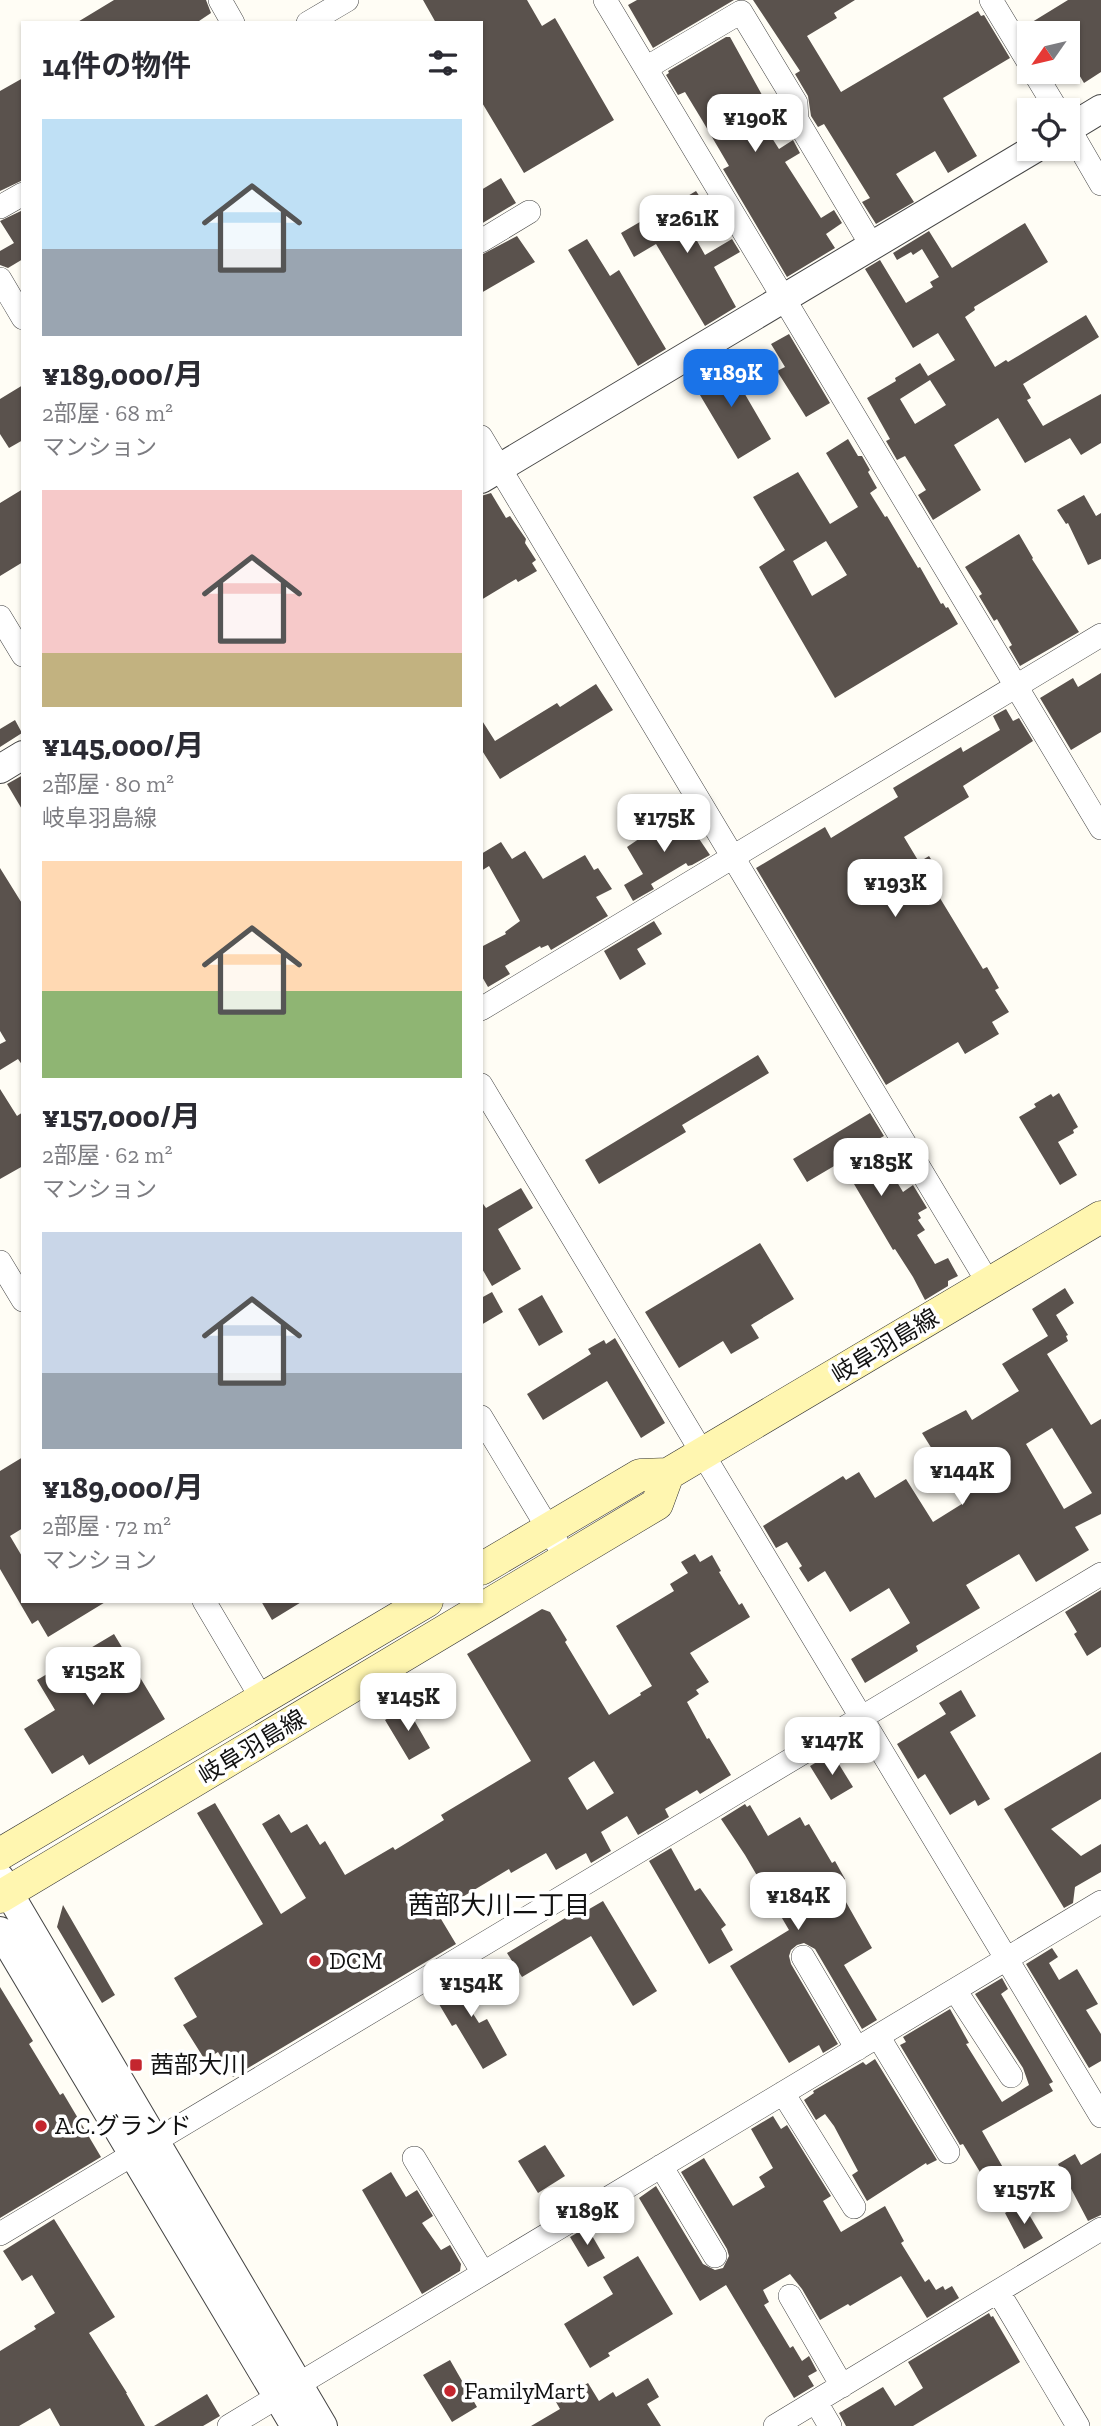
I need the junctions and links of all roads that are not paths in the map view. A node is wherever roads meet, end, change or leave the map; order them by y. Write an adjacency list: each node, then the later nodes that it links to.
1 (220, 0): 5 (street)
2 (346, 0): 6 (street)
3 (605, 0): 8 (street)
4 (991, 0): 7 (street)
5 (232, 21)
6 (311, 21)
7 (1017, 43)
8 (646, 68): 18 (street); 20 (street)
9 (1101, 109): 10 (street)
10 (1080, 121)
11 (1080, 148): 13 (street)
12 (1017, 159): 18 (street)
13 (1101, 184)
14 (21, 195): 15 (street)
15 (0, 207)
16 (529, 212): 17 (street)
17 (483, 240)
18 (872, 246): 20 (street)
19 (0, 279): 21 (street)
20 (785, 298): 23 (street); 27 (street)
21 (21, 315)
22 (483, 444): 23 (street)
23 (491, 474): 31 (street)
24 (0, 617): 26 (street)
25 (1101, 635): 27 (street)
26 (21, 652)
27 (1016, 686): 30 (street); 31 (street)
28 (21, 756): 29 (street)
29 (0, 769)
30 (1101, 828)
31 (731, 857): 32 (street); 36 (street)
32 (483, 1008)
33 (483, 1088): 39 (street)
34 (1101, 1217): 36 (main road, 岐阜羽島線)
35 (0, 1262): 37 (street)
36 (989, 1284): 39 (main road, 岐阜羽島線)
37 (15, 1292)
38 (483, 1420): 41 (street)
39 (704, 1452): 40 (main road, 岐阜羽島線); 48 (street)
40 (668, 1474): 41 (main road, 岐阜羽島線); 42 (main road, 岐阜羽島線)
41 (548, 1529): 42 (street); 43 (main road, 岐阜羽島線)
42 (566, 1559): 50 (main road, 岐阜羽島線)
43 (483, 1568)
44 (1101, 1574): 48 (street)
45 (205, 1603): 47 (street)
46 (424, 1603): 47 (main road, 岐阜羽島線)
47 (262, 1699): 49 (main road, 岐阜羽島線)
48 (862, 1718): 54 (street); 61 (street)
49 (0, 1854)
50 (3, 1890): 61 (street)
51 (1101, 1902): 54 (street)
52 (0, 1931): 61 (street)
53 (803, 1956): 57 (street)
54 (1006, 1959): 55 (street); 60 (street)
55 (955, 1990): 56 (street); 58 (street)
56 (878, 2036): 57 (street); 62 (street)
57 (857, 2049): 59 (street)
58 (1011, 2076)
59 (783, 2093): 64 (street); 65 (street)
60 (1101, 2116)
61 (144, 2148): 67 (street); 73 (street)
62 (948, 2152)
63 (414, 2158): 69 (street)
64 (661, 2166): 68 (street); 69 (street)
65 (854, 2207)
66 (1101, 2229): 70 (street)
67 (0, 2234)
68 (715, 2256)
69 (483, 2273): 73 (street)
70 (999, 2293): 72 (street); 80 (street)
71 (790, 2296): 72 (street)
72 (842, 2386): 74 (street)
73 (288, 2391): 75 (street); 76 (street); 77 (street)
74 (816, 2402): 78 (street); 79 (street)
75 (229, 2426)
76 (295, 2426)
77 (323, 2426)
78 (775, 2426)
79 (830, 2426)
80 (1078, 2426)

